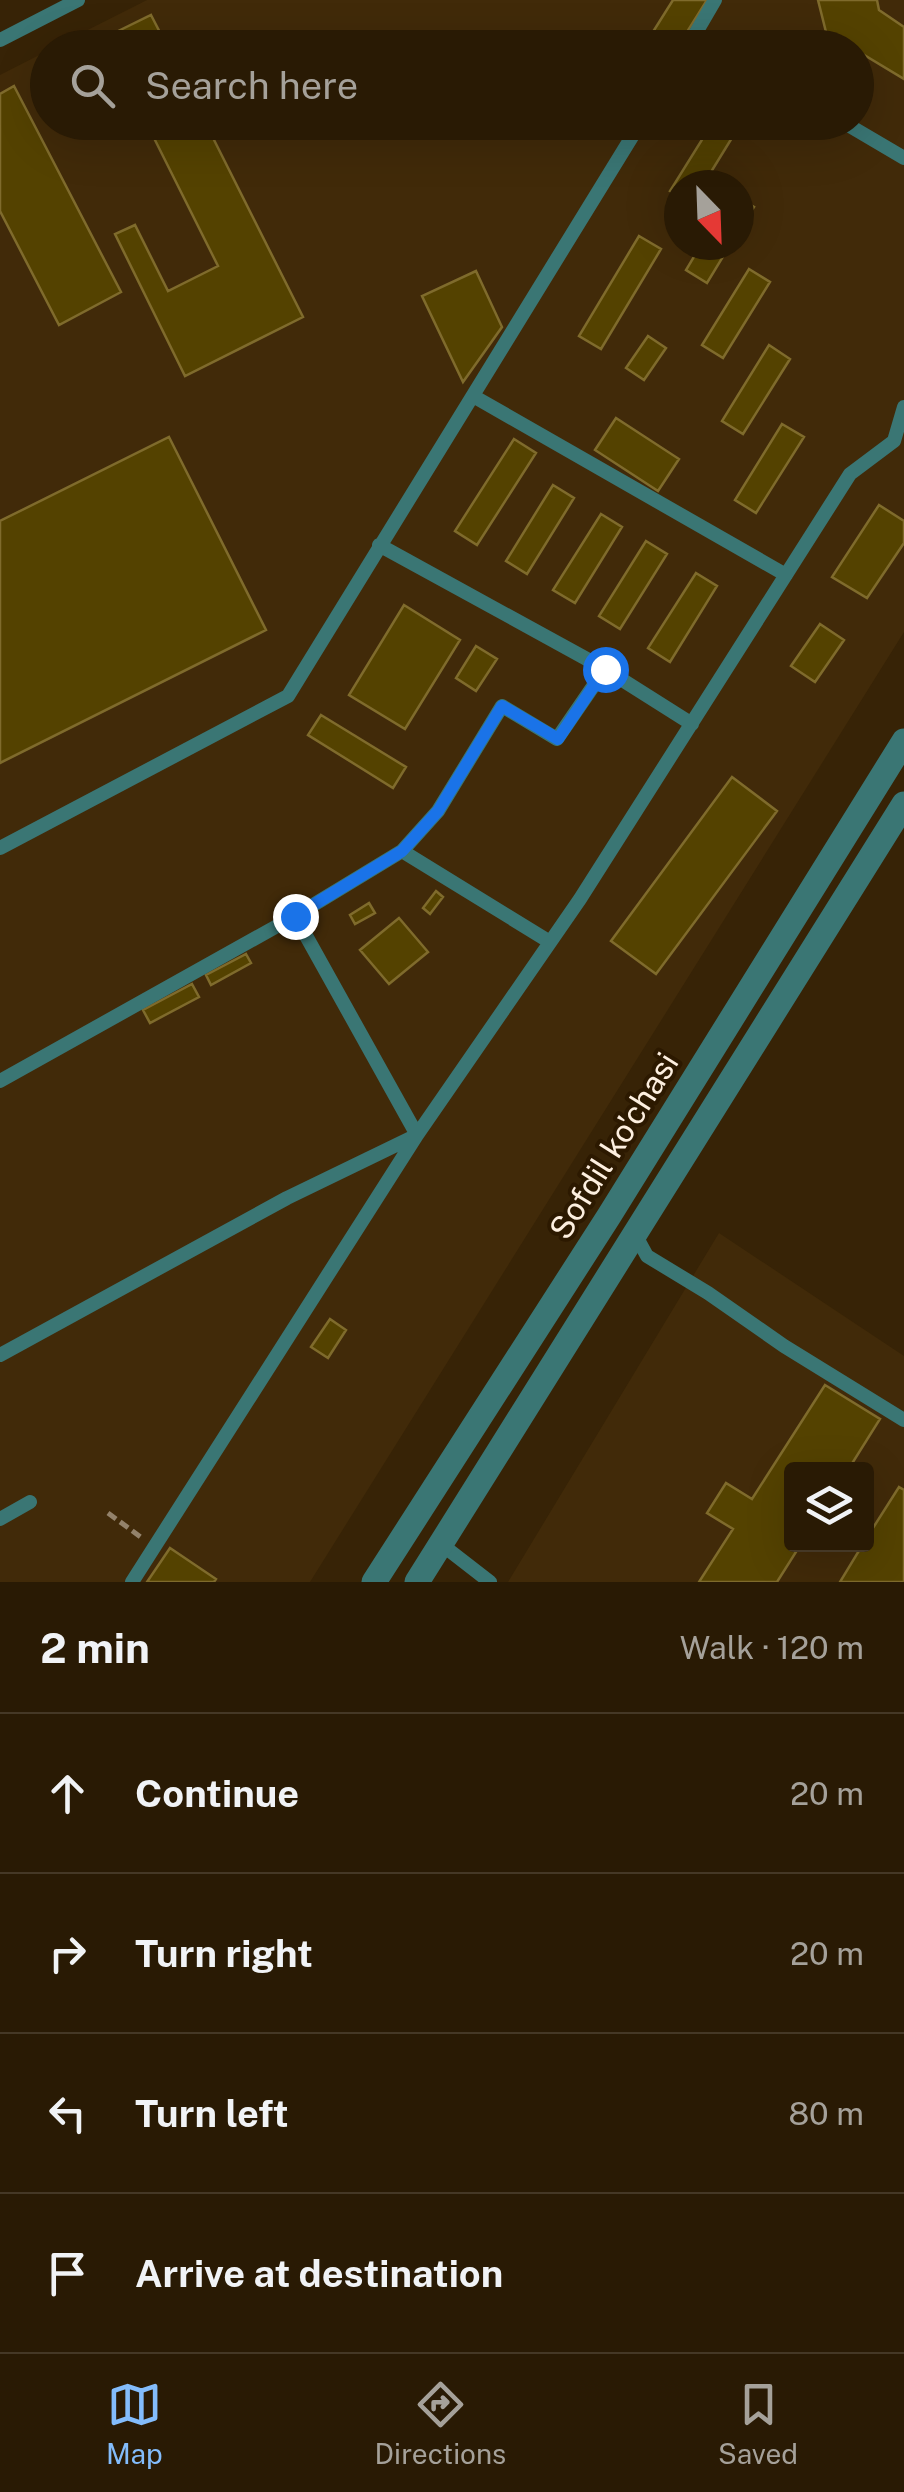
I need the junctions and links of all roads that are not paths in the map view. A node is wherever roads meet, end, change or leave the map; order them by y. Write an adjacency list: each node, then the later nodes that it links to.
1 (78, 0): 4 (lane)
2 (715, 0): 3 (lane)
3 (697, 30)
4 (0, 40)
5 (630, 140): 8 (lane)
6 (874, 140): 7 (lane)
7 (904, 158)
8 (473, 396): 10 (lane); 11 (lane)
9 (904, 407): 11 (lane)
10 (379, 545): 12 (lane); 16 (lane)
11 (786, 575): 13 (lane)
12 (605, 669): 13 (lane); 17 (lane)
13 (692, 724): 19 (lane)
14 (904, 741): 22 (street, Sofdil ko'chasi)
15 (904, 804): 23 (street, Sofdil ko'chasi)
16 (0, 848)
17 (402, 851): 18 (lane); 19 (lane)
18 (295, 916): 20 (lane); 21 (lane)
19 (550, 942): 21 (lane)
20 (0, 1081)
21 (417, 1135): 24 (lane); 30 (lane)
22 (609, 1216): 23 (street); 28 (street, Sofdil ko'chasi)
23 (635, 1234): 25 (lane); 29 (street, Sofdil ko'chasi)
24 (0, 1355)
25 (904, 1420)
26 (30, 1502): 27 (lane)
27 (0, 1519)
28 (411, 1526): 29 (street); 31 (street, Sofdil ko'chasi)
29 (442, 1544): 32 (street, Sofdil ko'chasi); 33 (lane)
30 (132, 1582)
31 (374, 1582)
32 (417, 1582)
33 (490, 1582)

